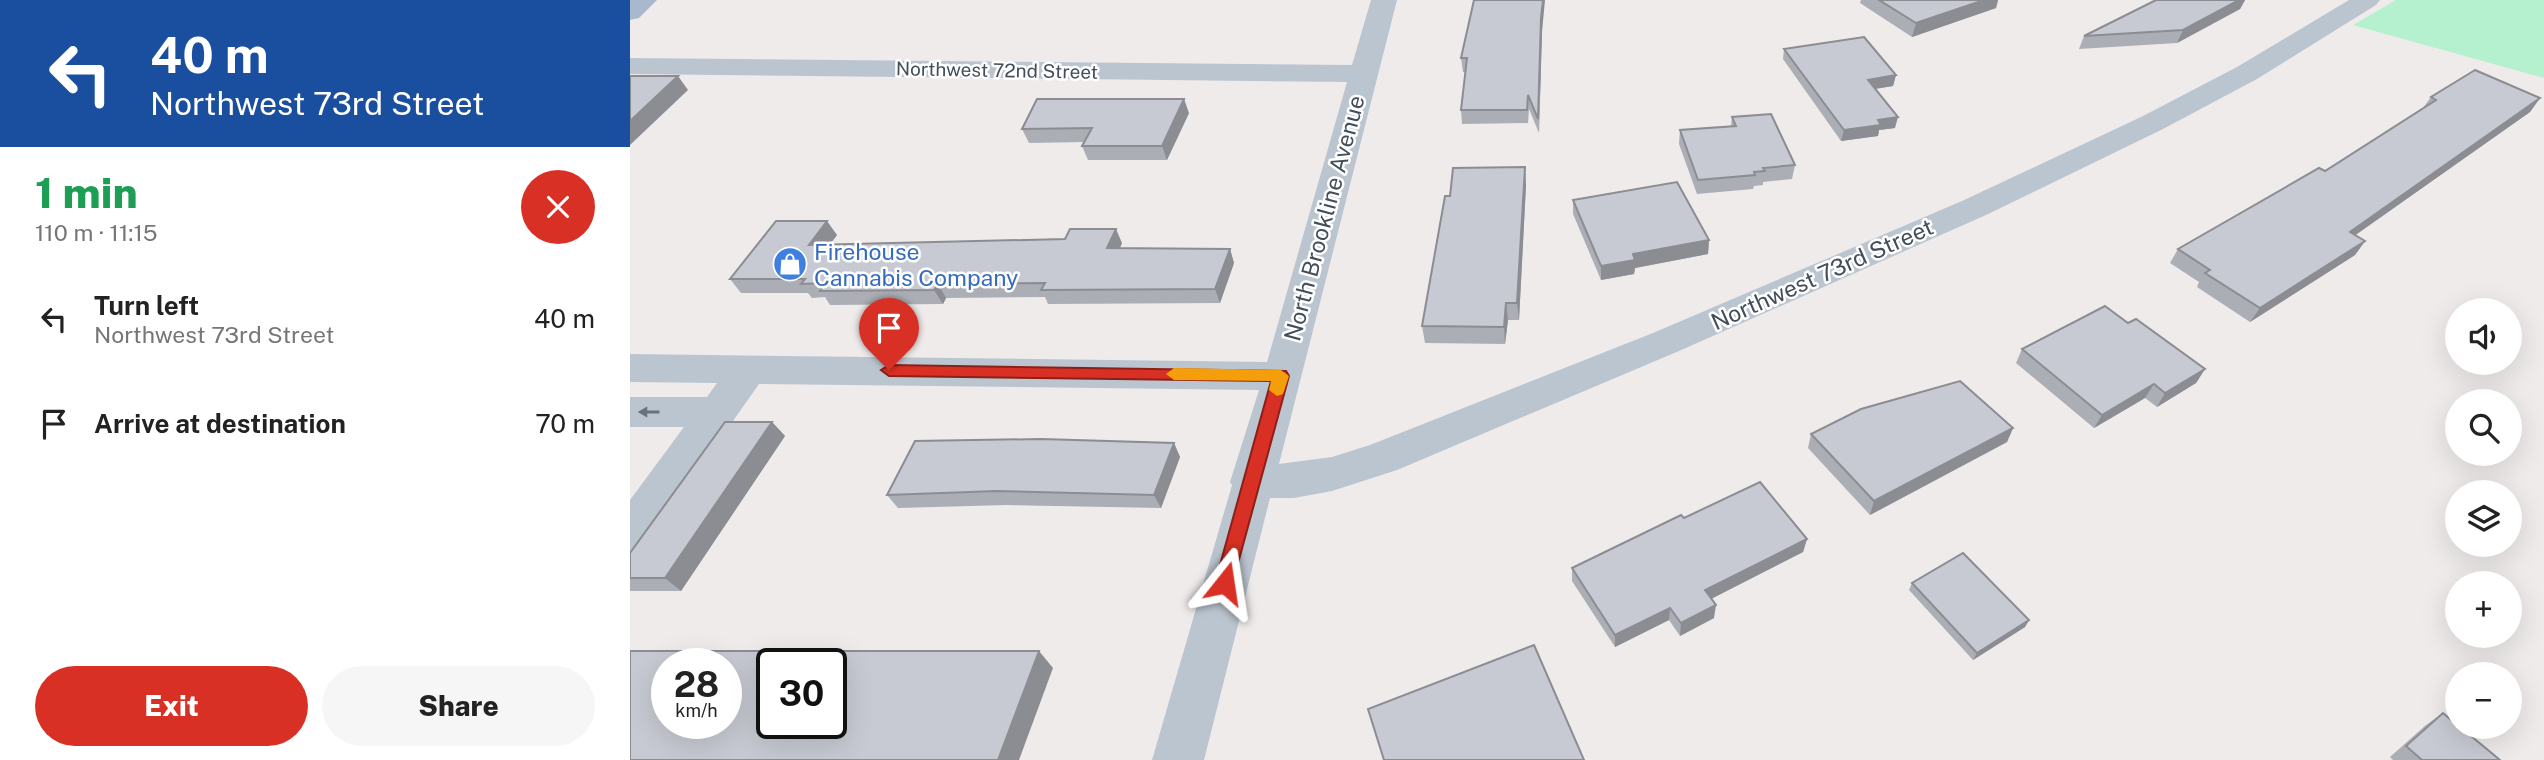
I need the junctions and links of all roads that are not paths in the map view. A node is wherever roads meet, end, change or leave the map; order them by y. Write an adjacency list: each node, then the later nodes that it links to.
1 (644, 0): 4 (main road)
2 (1384, 0): 6 (street, North Brookline Avenue)
3 (2367, 0): 12 (street, Northwest 73rd Street)
4 (630, 12)
5 (630, 66): 6 (street, Northwest 72nd Street)
6 (1363, 74): 9 (street, North Brookline Avenue)
7 (630, 368): 8 (street)
8 (749, 369): 9 (street); 11 (street)
9 (1281, 376): 12 (street, North Brookline Avenue)
10 (630, 412): 11 (street, one-way to 10)
11 (718, 412): 13 (street)
12 (1251, 482): 15 (street, North Brookline Avenue)
13 (643, 496): 14 (street)
14 (630, 533)
15 (1178, 760)

